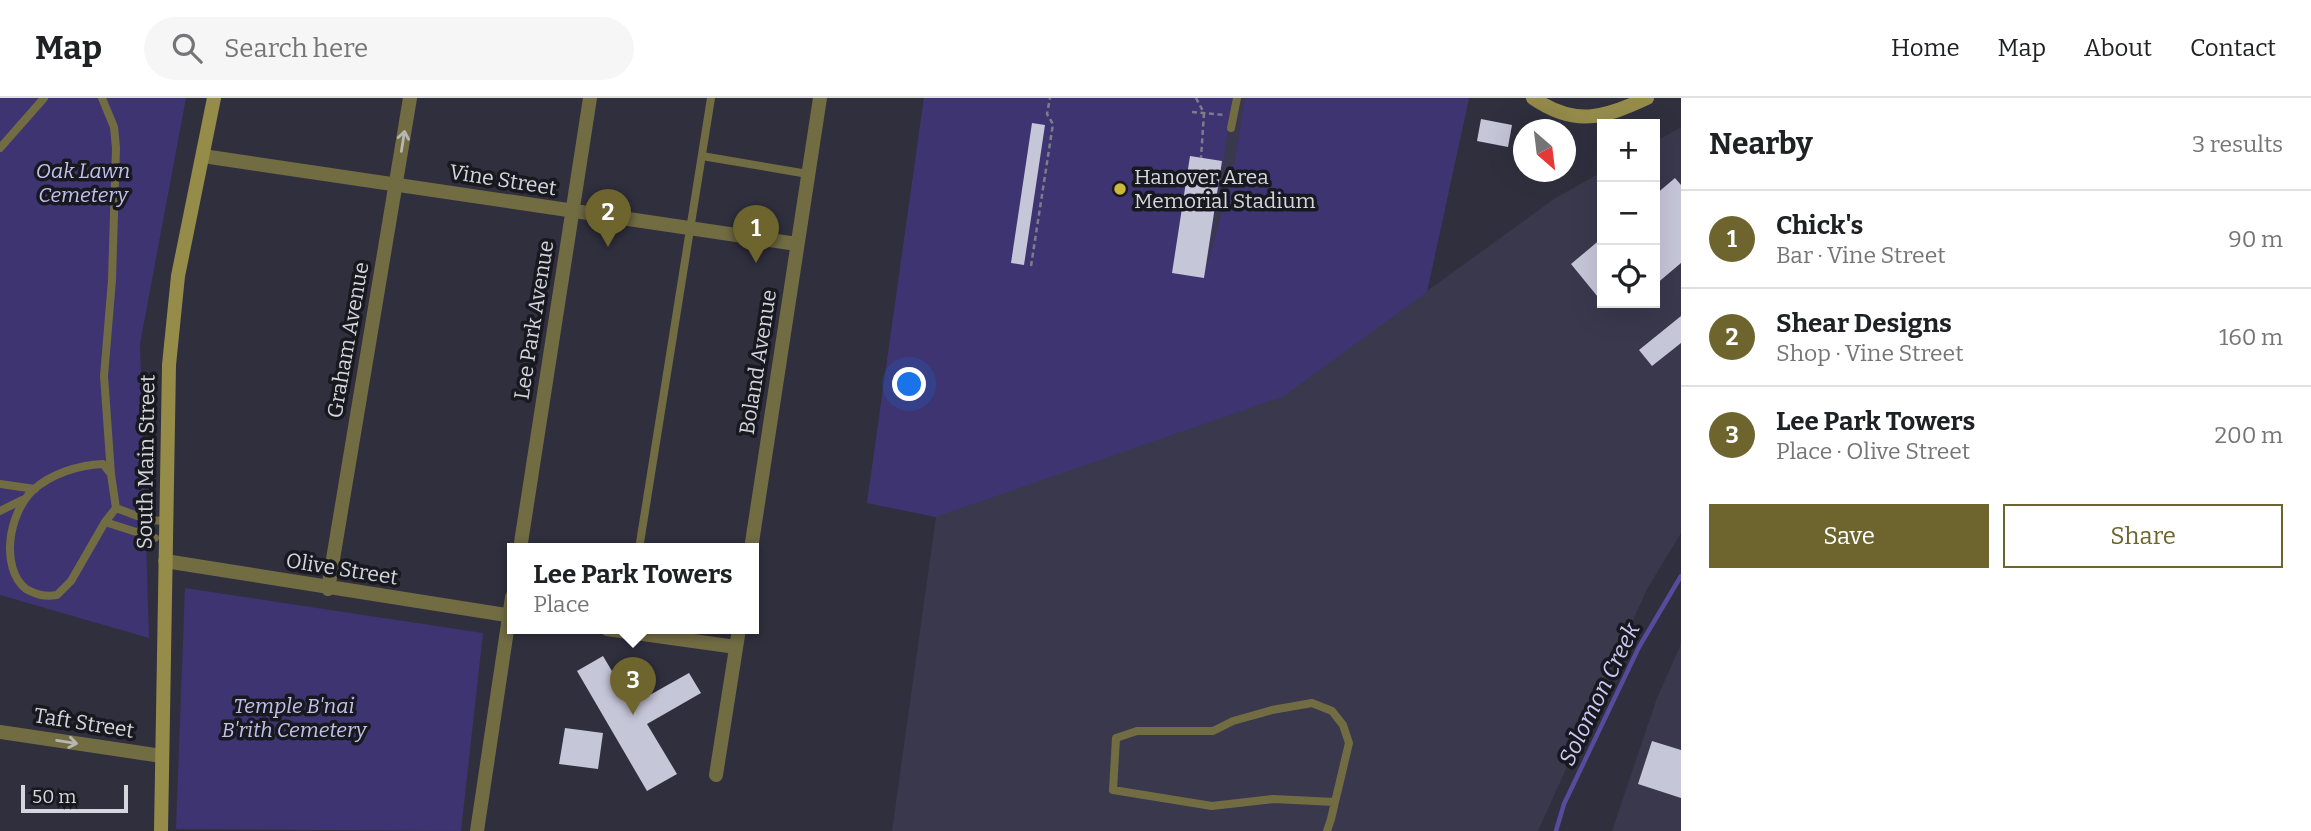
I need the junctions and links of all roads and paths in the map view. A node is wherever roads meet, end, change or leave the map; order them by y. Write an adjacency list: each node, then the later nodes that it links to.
1 (44, 98): 17 (lane)
2 (102, 98): 27 (lane)
3 (214, 98): 18 (main road, South Main Street)
4 (410, 98): 22 (street, Graham Avenue, one-way to 4)
5 (590, 98): 23 (street, Lee Park Avenue)
6 (712, 98): 19 (lane)
7 (820, 98): 21 (street, Boland Avenue)
8 (1050, 98): 26 (path)
9 (1196, 98): 14 (path)
10 (1237, 98): 15 (lane)
11 (1533, 98): 12 (main road)
12 (1647, 98)
13 (1192, 112): 14 (path)
14 (1205, 113): 15 (path); 20 (path)
15 (1234, 116): 16 (lane)
16 (1231, 128)
17 (0, 148)
18 (203, 156): 22 (street, Vine Street); 33 (main road, South Main Street)
19 (702, 156): 21 (lane); 24 (lane)
20 (1201, 158)
21 (808, 174): 25 (street, Boland Avenue)
22 (397, 185): 23 (street, Vine Street); 40 (street, Graham Avenue)
23 (572, 211): 24 (street, Vine Street); 36 (street, Lee Park Avenue)
24 (691, 230): 25 (street, Vine Street); 37 (lane)
25 (797, 244): 38 (street, Boland Avenue)
26 (1031, 266)
27 (111, 474): 29 (lane); 31 (lane)
28 (0, 484): 29 (lane)
29 (35, 489): 30 (lane)
30 (26, 497): 32 (lane); 34 (lane)
31 (116, 508): 33 (lane); 34 (lane)
32 (0, 511)
33 (165, 521): 39 (main road, South Main Street)
34 (105, 522): 35 (lane)
35 (155, 538)
36 (521, 543)
37 (640, 543)
38 (752, 543)
39 (165, 561): 40 (street, Olive Street); 47 (main road, South Main Street)
40 (328, 589): 41 (street, Olive Street)
41 (507, 615)
42 (508, 634): 51 (street)
43 (647, 634): 45 (street)
44 (738, 634): 45 (street)
45 (736, 647): 48 (street)
46 (0, 732): 47 (street, Taft Street, one-way to 47)
47 (162, 756): 50 (main road, South Main Street)
48 (716, 775)
49 (1335, 802): 49 (lane); 52 (lane)
50 (161, 831)
51 (477, 831)
52 (1327, 831)

